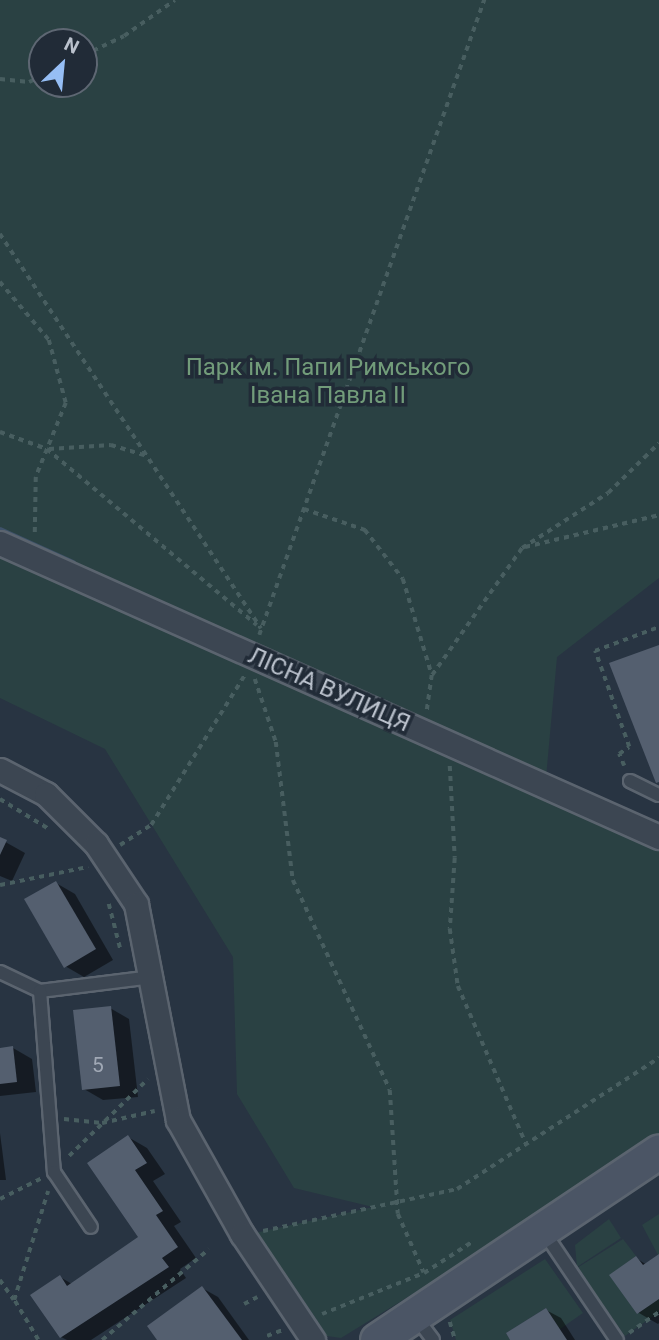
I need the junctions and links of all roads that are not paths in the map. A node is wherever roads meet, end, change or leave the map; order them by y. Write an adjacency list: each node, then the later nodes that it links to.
1 (0, 543): 5 (street, ЛІСНА ВУЛИЦЯ)
2 (0, 771): 7 (street)
3 (630, 781): 4 (lane)
4 (659, 795)
5 (659, 837)
6 (0, 972): 8 (lane)
7 (152, 977): 8 (lane); 13 (street)
8 (40, 991): 10 (lane)
9 (659, 1151): 11 (street)
10 (91, 1227)
11 (541, 1229): 12 (street); 14 (lane)
12 (424, 1328): 15 (street)
13 (307, 1331)
14 (621, 1338)
15 (377, 1340)

